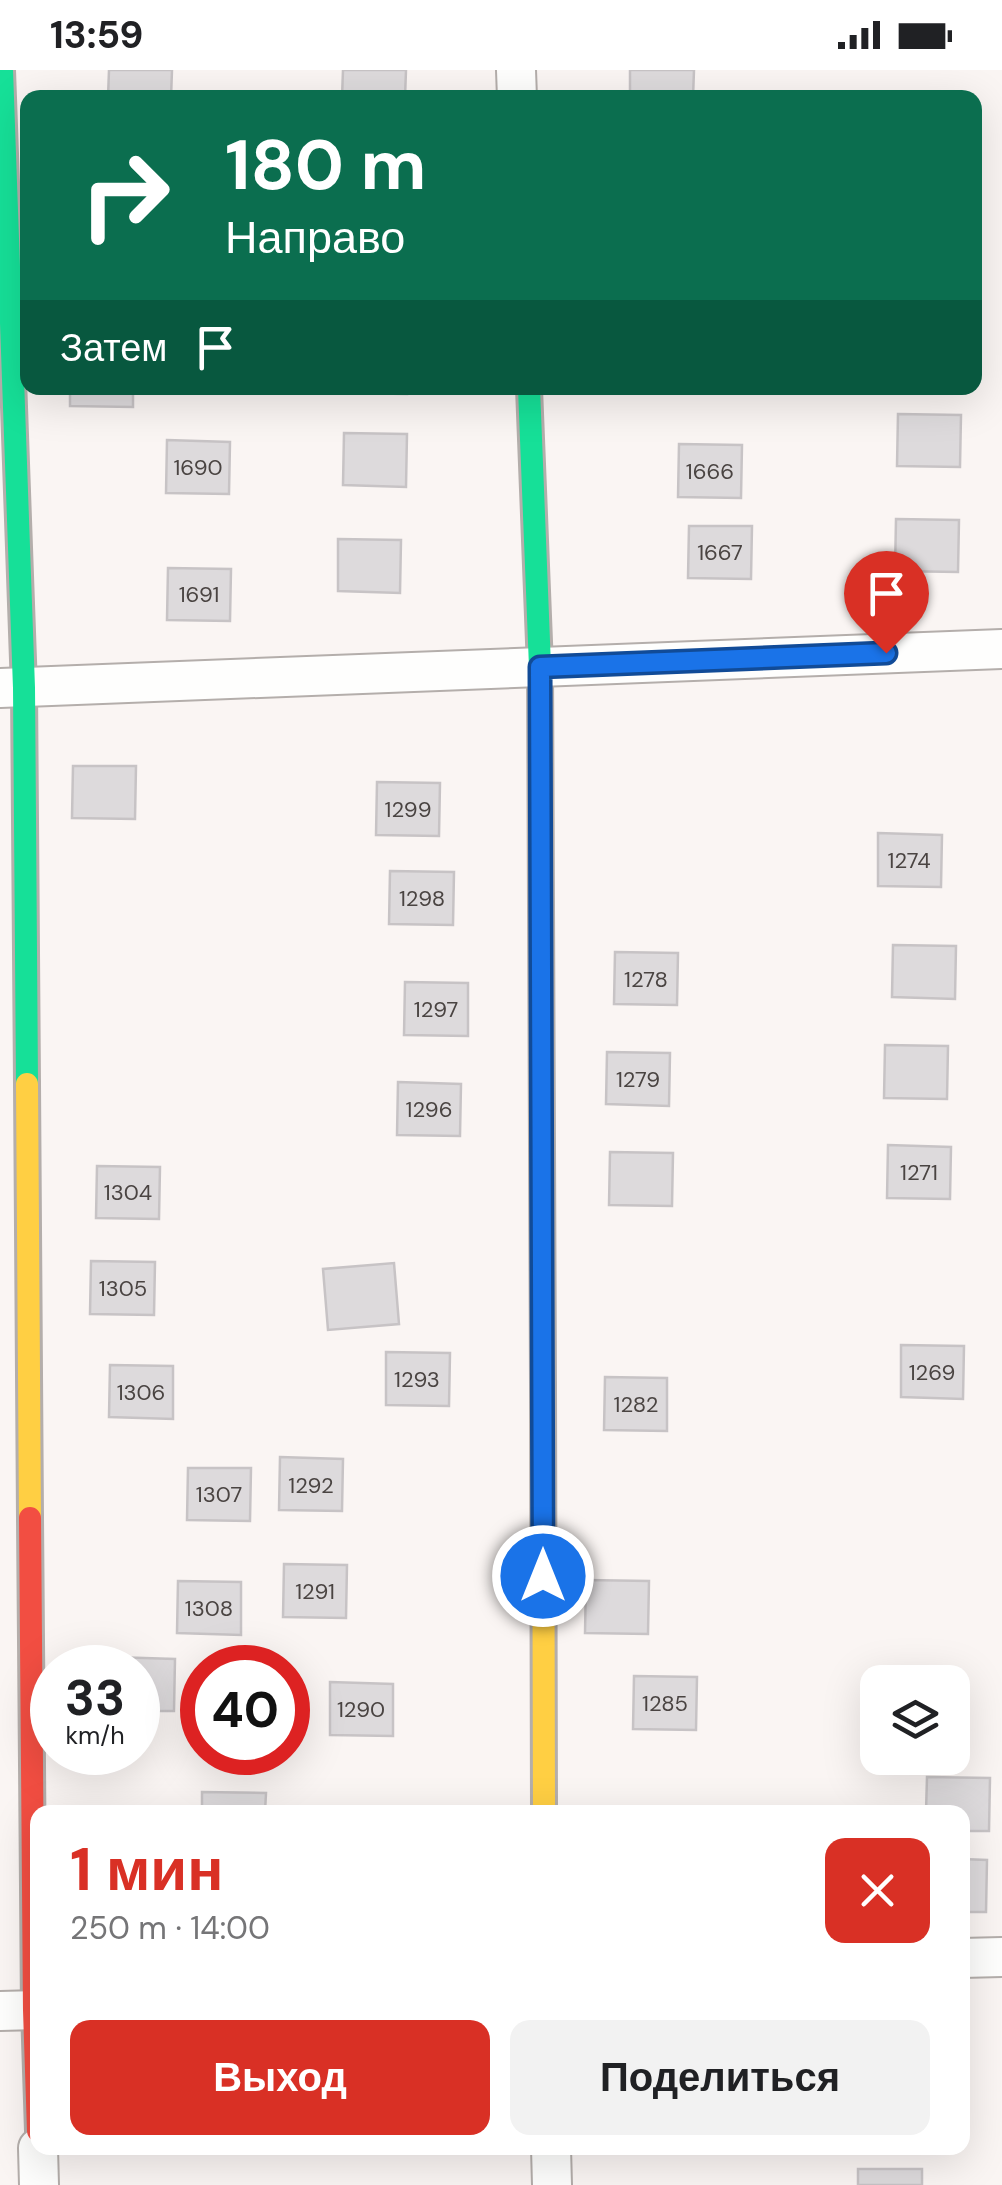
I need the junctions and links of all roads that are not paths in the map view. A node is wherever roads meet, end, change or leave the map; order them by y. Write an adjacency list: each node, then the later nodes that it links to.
1 (2, 70): 5 (street)
2 (528, 395): 4 (street)
3 (1002, 648): 4 (street)
4 (540, 667): 5 (street); 6 (street)
5 (12, 688): 9 (street)
6 (544, 1805)
7 (1002, 1957): 8 (street)
8 (970, 1958)
9 (24, 2010): 10 (street)
10 (30, 2062)
11 (38, 2155): 13 (street)
12 (550, 2155): 14 (street)
13 (39, 2185)
14 (552, 2185)

